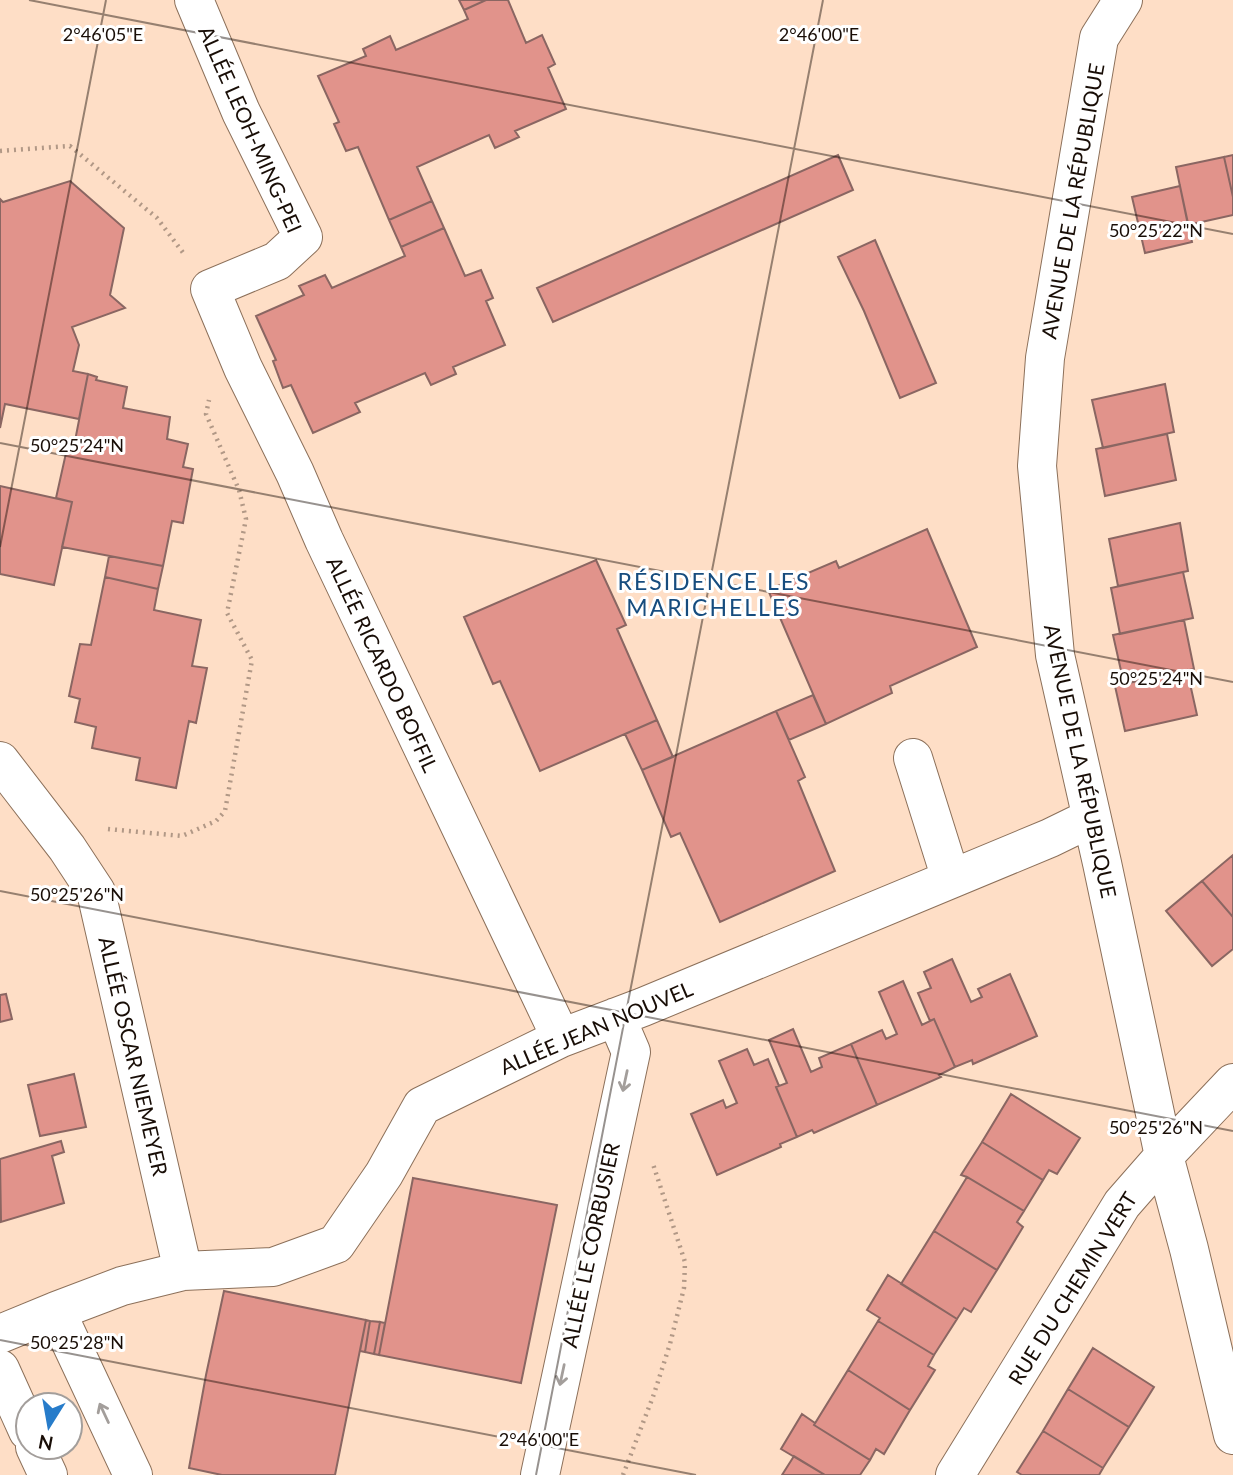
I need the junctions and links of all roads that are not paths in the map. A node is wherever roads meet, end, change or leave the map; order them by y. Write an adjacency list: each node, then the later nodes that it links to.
1 (194, 0): 5 (street, ALLÉE LEOH-MING-PEI)
2 (1088, 0): 4 (street)
3 (1124, 0): 4 (street)
4 (1099, 38): 8 (street, AVENUE DE LA RÉPUBLIQUE)
5 (210, 289): 11 (street, ALLÉE RICARDO BOFFIL)
6 (913, 758): 9 (street)
7 (0, 761): 14 (street, ALLÉE OSCAR NIEMEYER)
8 (1091, 818): 9 (street, ALLÉE JEAN NOUVEL); 13 (street, AVENUE DE LA RÉPUBLIQUE)
9 (951, 879): 10 (street, ALLÉE JEAN NOUVEL)
10 (615, 1017): 11 (street, ALLÉE JEAN NOUVEL); 21 (street, ALLÉE LE CORBUSIER, one-way to 21)
11 (561, 1038): 14 (street, ALLÉE JEAN NOUVEL)
12 (1233, 1083): 13 (street, RUE DU CHEMIN VERT)
13 (1164, 1156): 19 (street, AVENUE DE LA RÉPUBLIQUE); 22 (street, RUE DU CHEMIN VERT)
14 (183, 1271): 15 (street, ALLÉE JEAN NOUVEL)
15 (56, 1311): 16 (street, ALLÉE JEAN NOUVEL); 20 (street, one-way to 15)
16 (0, 1334)
17 (0, 1369): 18 (street)
18 (14, 1400)
19 (1233, 1435)
20 (133, 1475)
21 (540, 1475)
22 (956, 1475)

